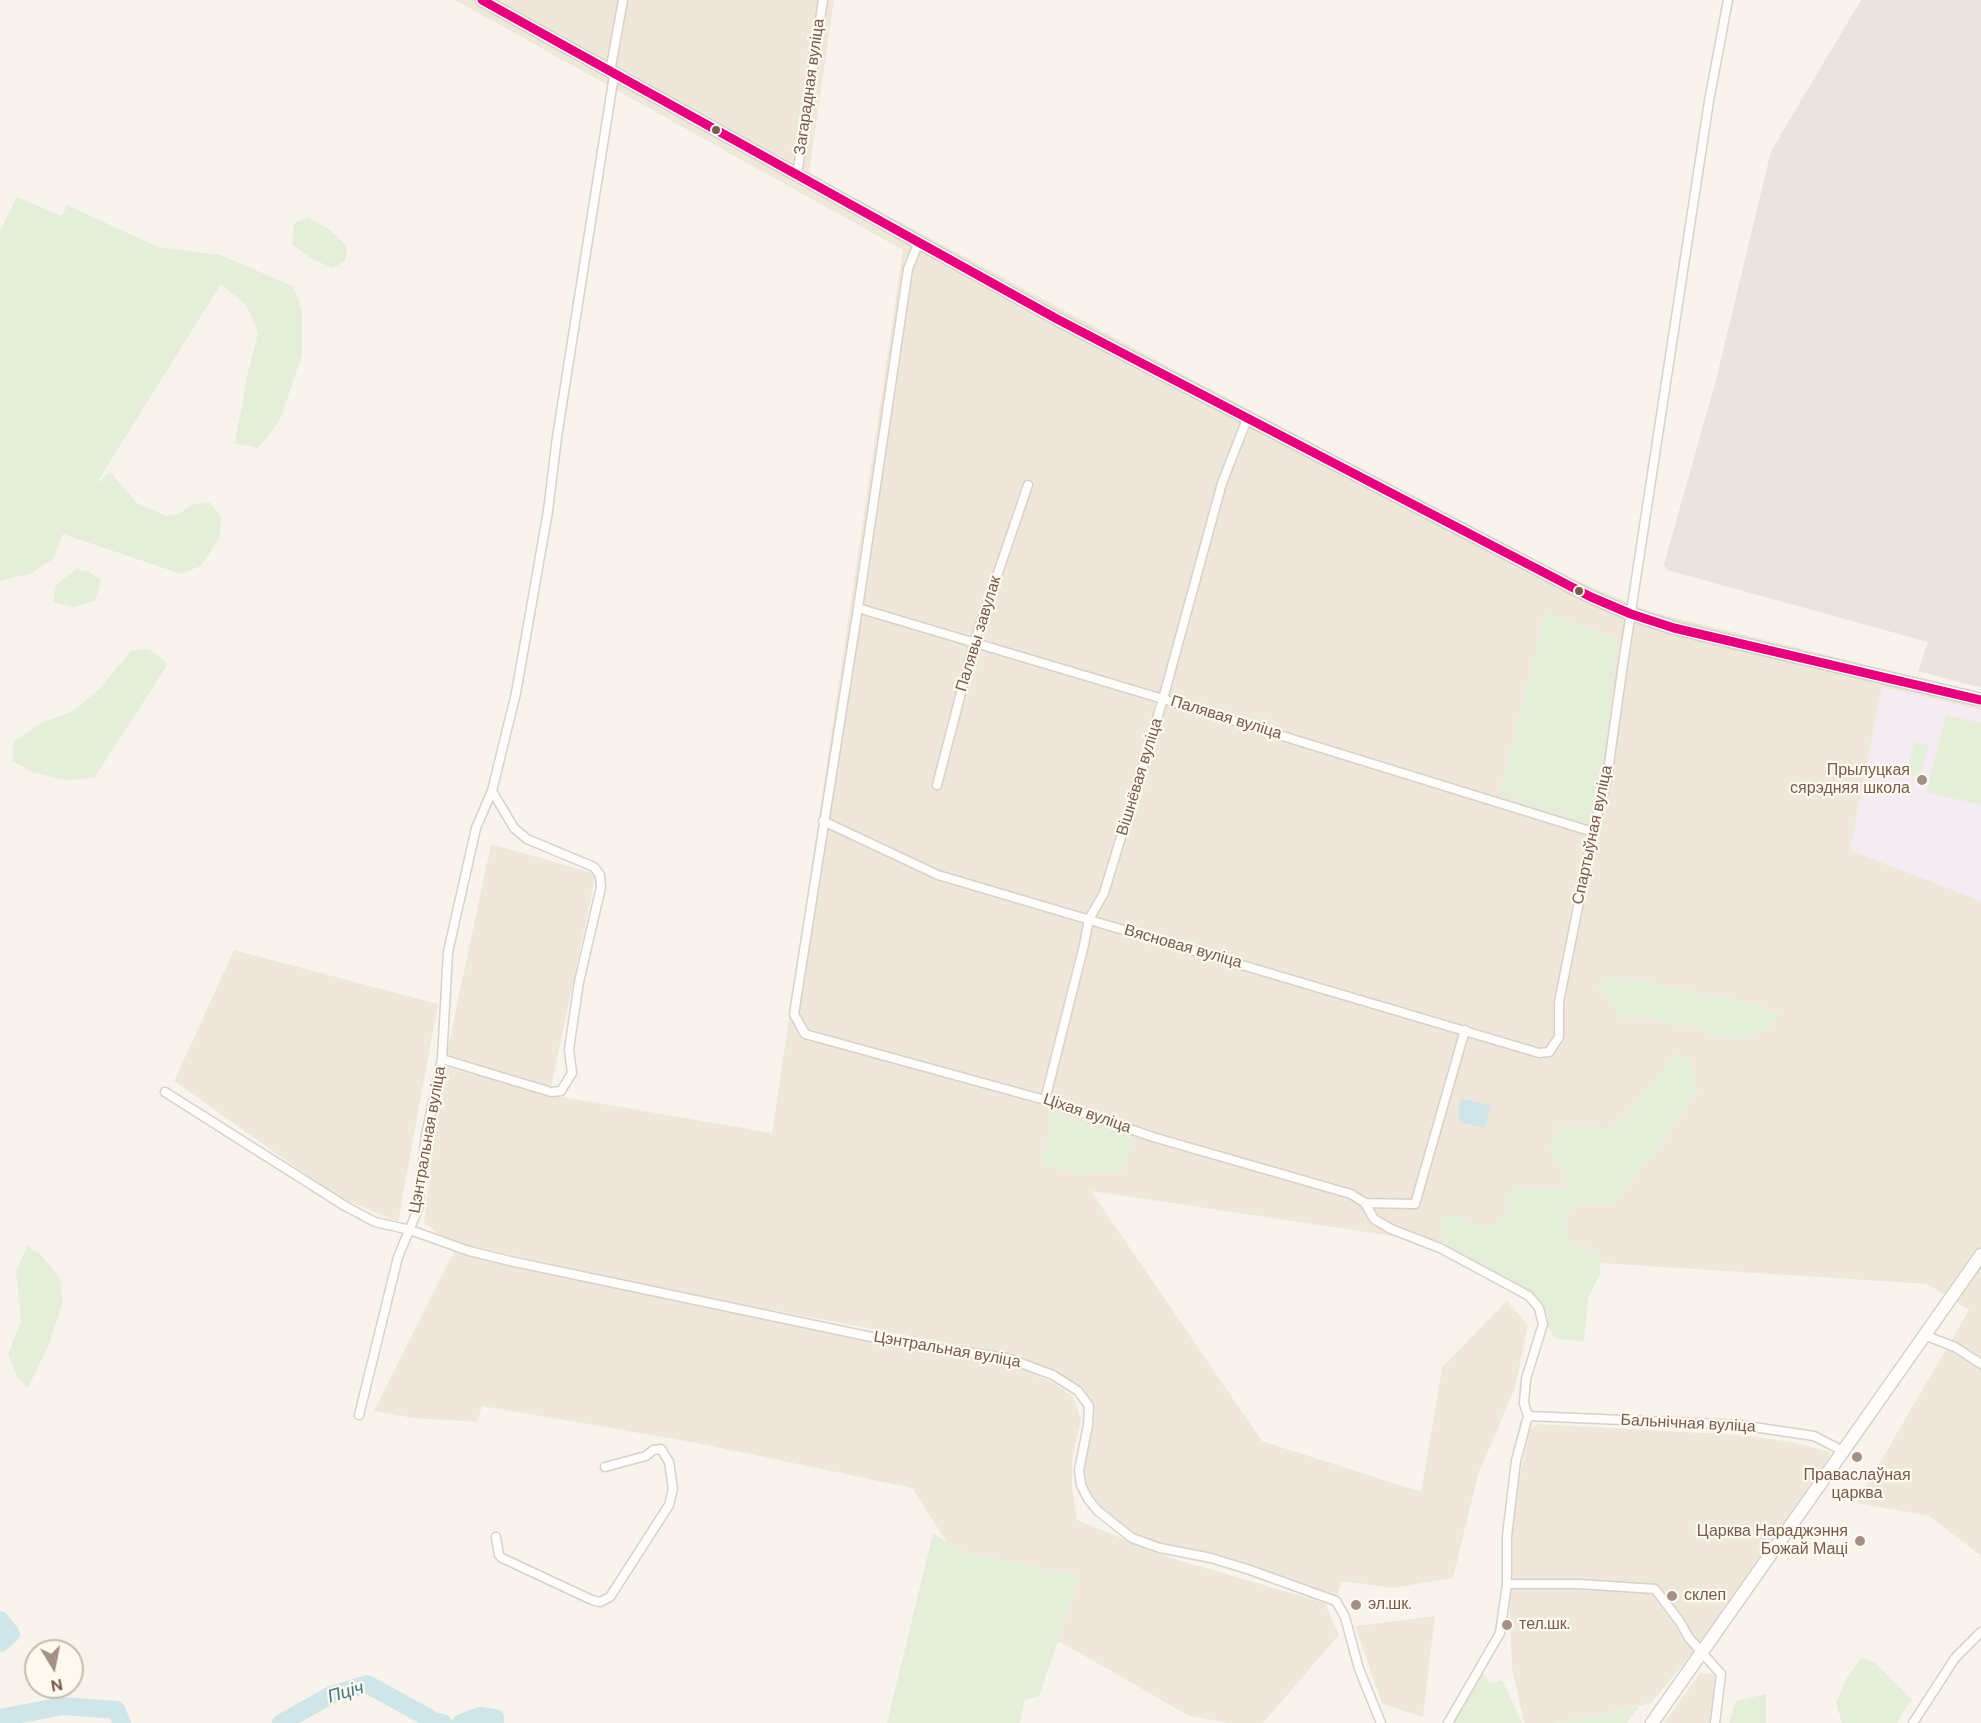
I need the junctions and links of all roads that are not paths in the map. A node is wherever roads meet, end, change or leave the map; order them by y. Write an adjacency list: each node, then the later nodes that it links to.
1 (482, 0): 5 (street)
2 (623, 0): 5 (street)
3 (822, 0): 6 (street, Загарадная вуліца)
4 (1728, 0): 11 (street, Спартыўная вуліца)
5 (612, 74): 6 (street); 16 (street)
6 (796, 175): 7 (street)
7 (918, 244): 8 (street); 10 (street)
8 (1246, 419): 11 (street); 13 (street, Вішнёвая вуліца)
9 (1028, 485): 12 (street, Палявы завулак)
10 (858, 608): 12 (street, Палявая вуліца); 17 (street)
11 (1631, 615): 14 (street); 18 (street, Спартыўная вуліца)
12 (974, 643): 13 (street, Палявая вуліца); 15 (street, Палявы завулак)
13 (1163, 699): 18 (street, Палявая вуліца); 19 (street, Вішнёвая вуліца)
14 (1981, 700)
15 (937, 785)
16 (492, 791): 22 (street); 22 (street, Цэнтральная вуліца)
17 (823, 820): 19 (street, Вясновая вуліца); 24 (street, Ціхая вуліца)
18 (1593, 832): 21 (street, Спартыўная вуліца)
19 (1089, 919): 20 (street, Вясновая вуліца); 24 (street, Вішнёвая вуліца)
20 (1465, 1030): 21 (street, Вясновая вуліца); 25 (street)
21 (1549, 1052)
22 (442, 1059): 26 (street, Цэнтральная вуліца)
23 (165, 1092): 26 (street, Цэнтральная вуліца)
24 (1045, 1100): 25 (street, Ціхая вуліца)
25 (1365, 1203): 31 (street)
26 (410, 1230): 30 (street, Цэнтральная вуліца); 38 (street, Цэнтральная вуліца)
27 (1981, 1255): 28 (street)
28 (1924, 1335): 29 (street); 32 (street)
29 (1981, 1364)
30 (359, 1415)
31 (1528, 1416): 32 (street, Бальнічная вуліца); 35 (street)
32 (1844, 1451): 37 (street)
33 (605, 1467): 34 (street)
34 (496, 1537)
35 (1507, 1584): 37 (street); 39 (street)
36 (1981, 1632): 42 (street)
37 (1702, 1652): 40 (street); 41 (street)
38 (1381, 1723)
39 (1448, 1723)
40 (1652, 1723)
41 (1714, 1723)
42 (1913, 1723)

